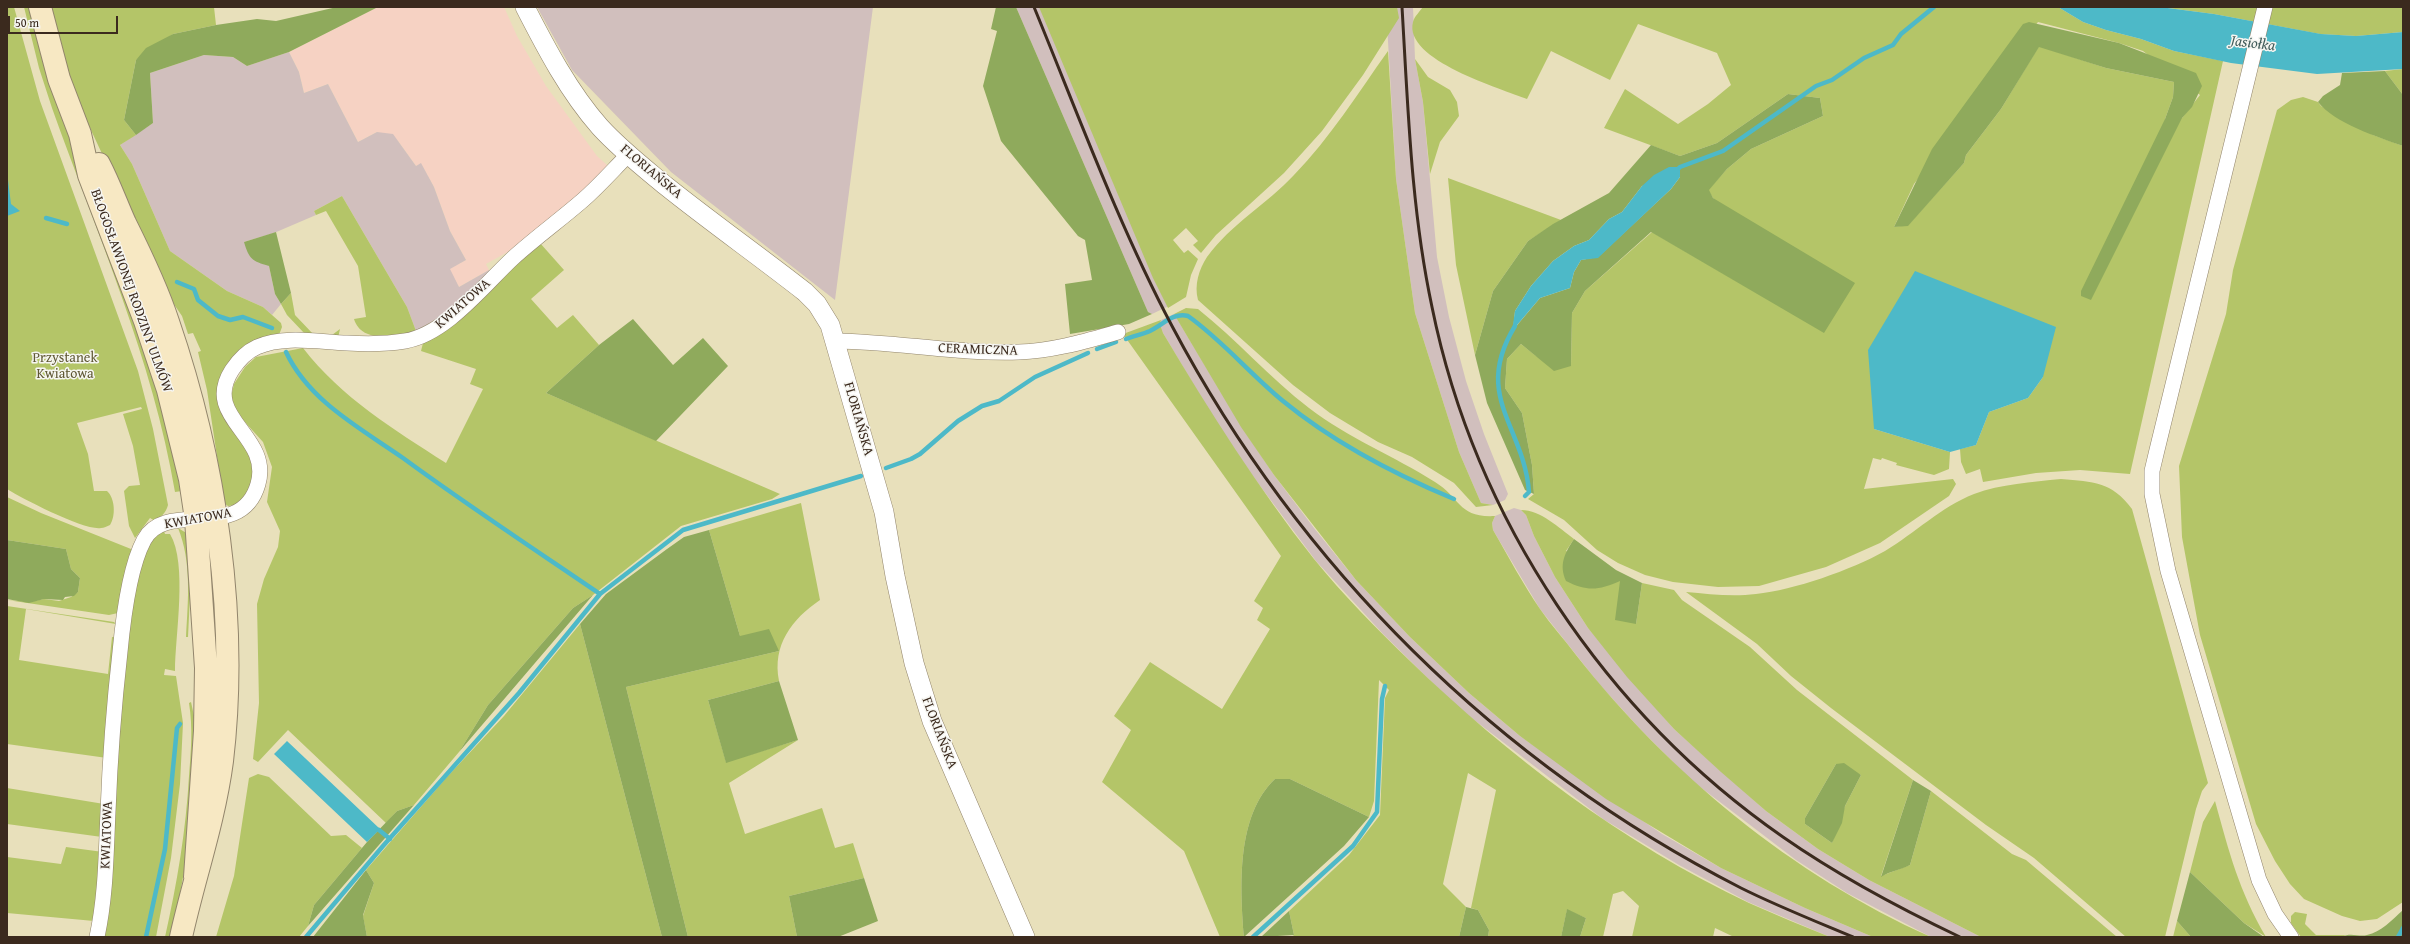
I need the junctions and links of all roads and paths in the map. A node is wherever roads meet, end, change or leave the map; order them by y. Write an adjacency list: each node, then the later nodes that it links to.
1 (40, 7): 7 (main road, BŁOGOSŁAWIONEJ RODZINY ULMÓW)
2 (525, 7): 4 (street, FLORIAŃSKA)
3 (2265, 7): 11 (street)
4 (628, 155): 6 (street, FLORIAŃSKA); 7 (street, KWIATOWA)
5 (1118, 332): 6 (street, CERAMICZNA)
6 (837, 341): 10 (street, FLORIAŃSKA)
7 (206, 518): 8 (street, KWIATOWA); 9 (main road, BŁOGOSŁAWIONEJ RODZINY ULMÓW)
8 (98, 937)
9 (181, 937)
10 (1025, 937)
11 (2291, 937)

